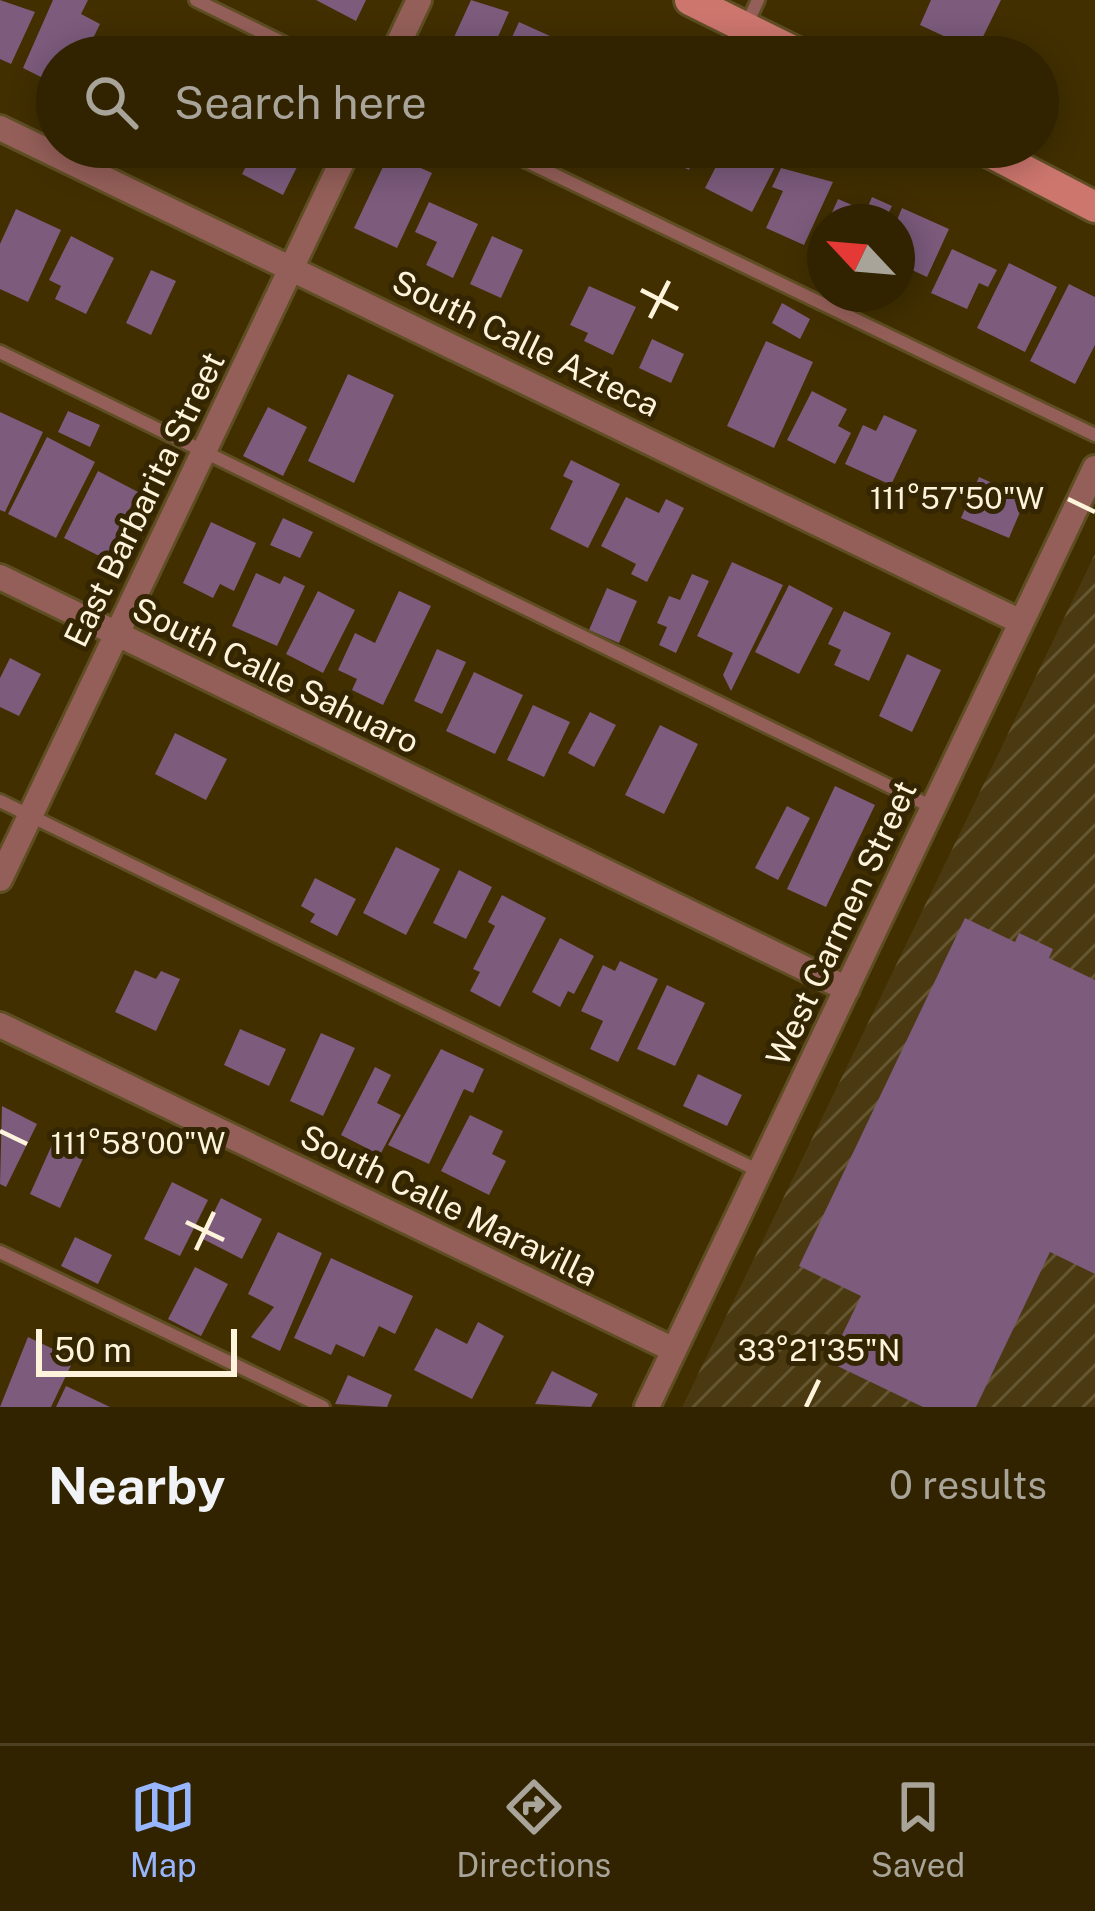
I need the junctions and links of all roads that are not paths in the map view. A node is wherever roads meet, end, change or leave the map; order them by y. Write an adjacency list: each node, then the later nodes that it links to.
1 (196, 0): 5 (lane)
2 (419, 0): 6 (street)
3 (690, 0): 4 (street)
4 (752, 14): 7 (street)
5 (269, 36)
6 (402, 36)
7 (779, 36)
8 (0, 128): 9 (street, South Calle Azteca)
9 (36, 145)
10 (85, 168): 15 (street, South Calle Azteca)
11 (339, 168): 15 (street, East Barbarita Street)
12 (541, 168): 17 (lane)
13 (1020, 168): 14 (street)
14 (1095, 207)
15 (292, 266): 18 (street, East Barbarita Street); 21 (street, South Calle Azteca)
16 (0, 352): 18 (lane)
17 (1095, 435)
18 (204, 452): 22 (street, East Barbarita Street); 24 (lane)
19 (1095, 468): 21 (street, West Carmen Street)
20 (0, 578): 22 (street, South Calle Sahuaro)
21 (1021, 622): 24 (street, West Carmen Street)
22 (116, 634): 25 (street, East Barbarita Street); 27 (street, South Calle Sahuaro)
23 (0, 800): 25 (lane)
24 (932, 807): 27 (street, West Carmen Street)
25 (31, 815): 26 (street, East Barbarita Street); 29 (lane)
26 (0, 879)
27 (847, 989): 29 (street, West Carmen Street)
28 (0, 1024): 31 (street, South Calle Maravilla)
29 (760, 1172): 31 (street, West Carmen Street)
30 (0, 1252): 32 (lane)
31 (674, 1350): 33 (street, West Carmen Street)
32 (322, 1407)
33 (647, 1407)

